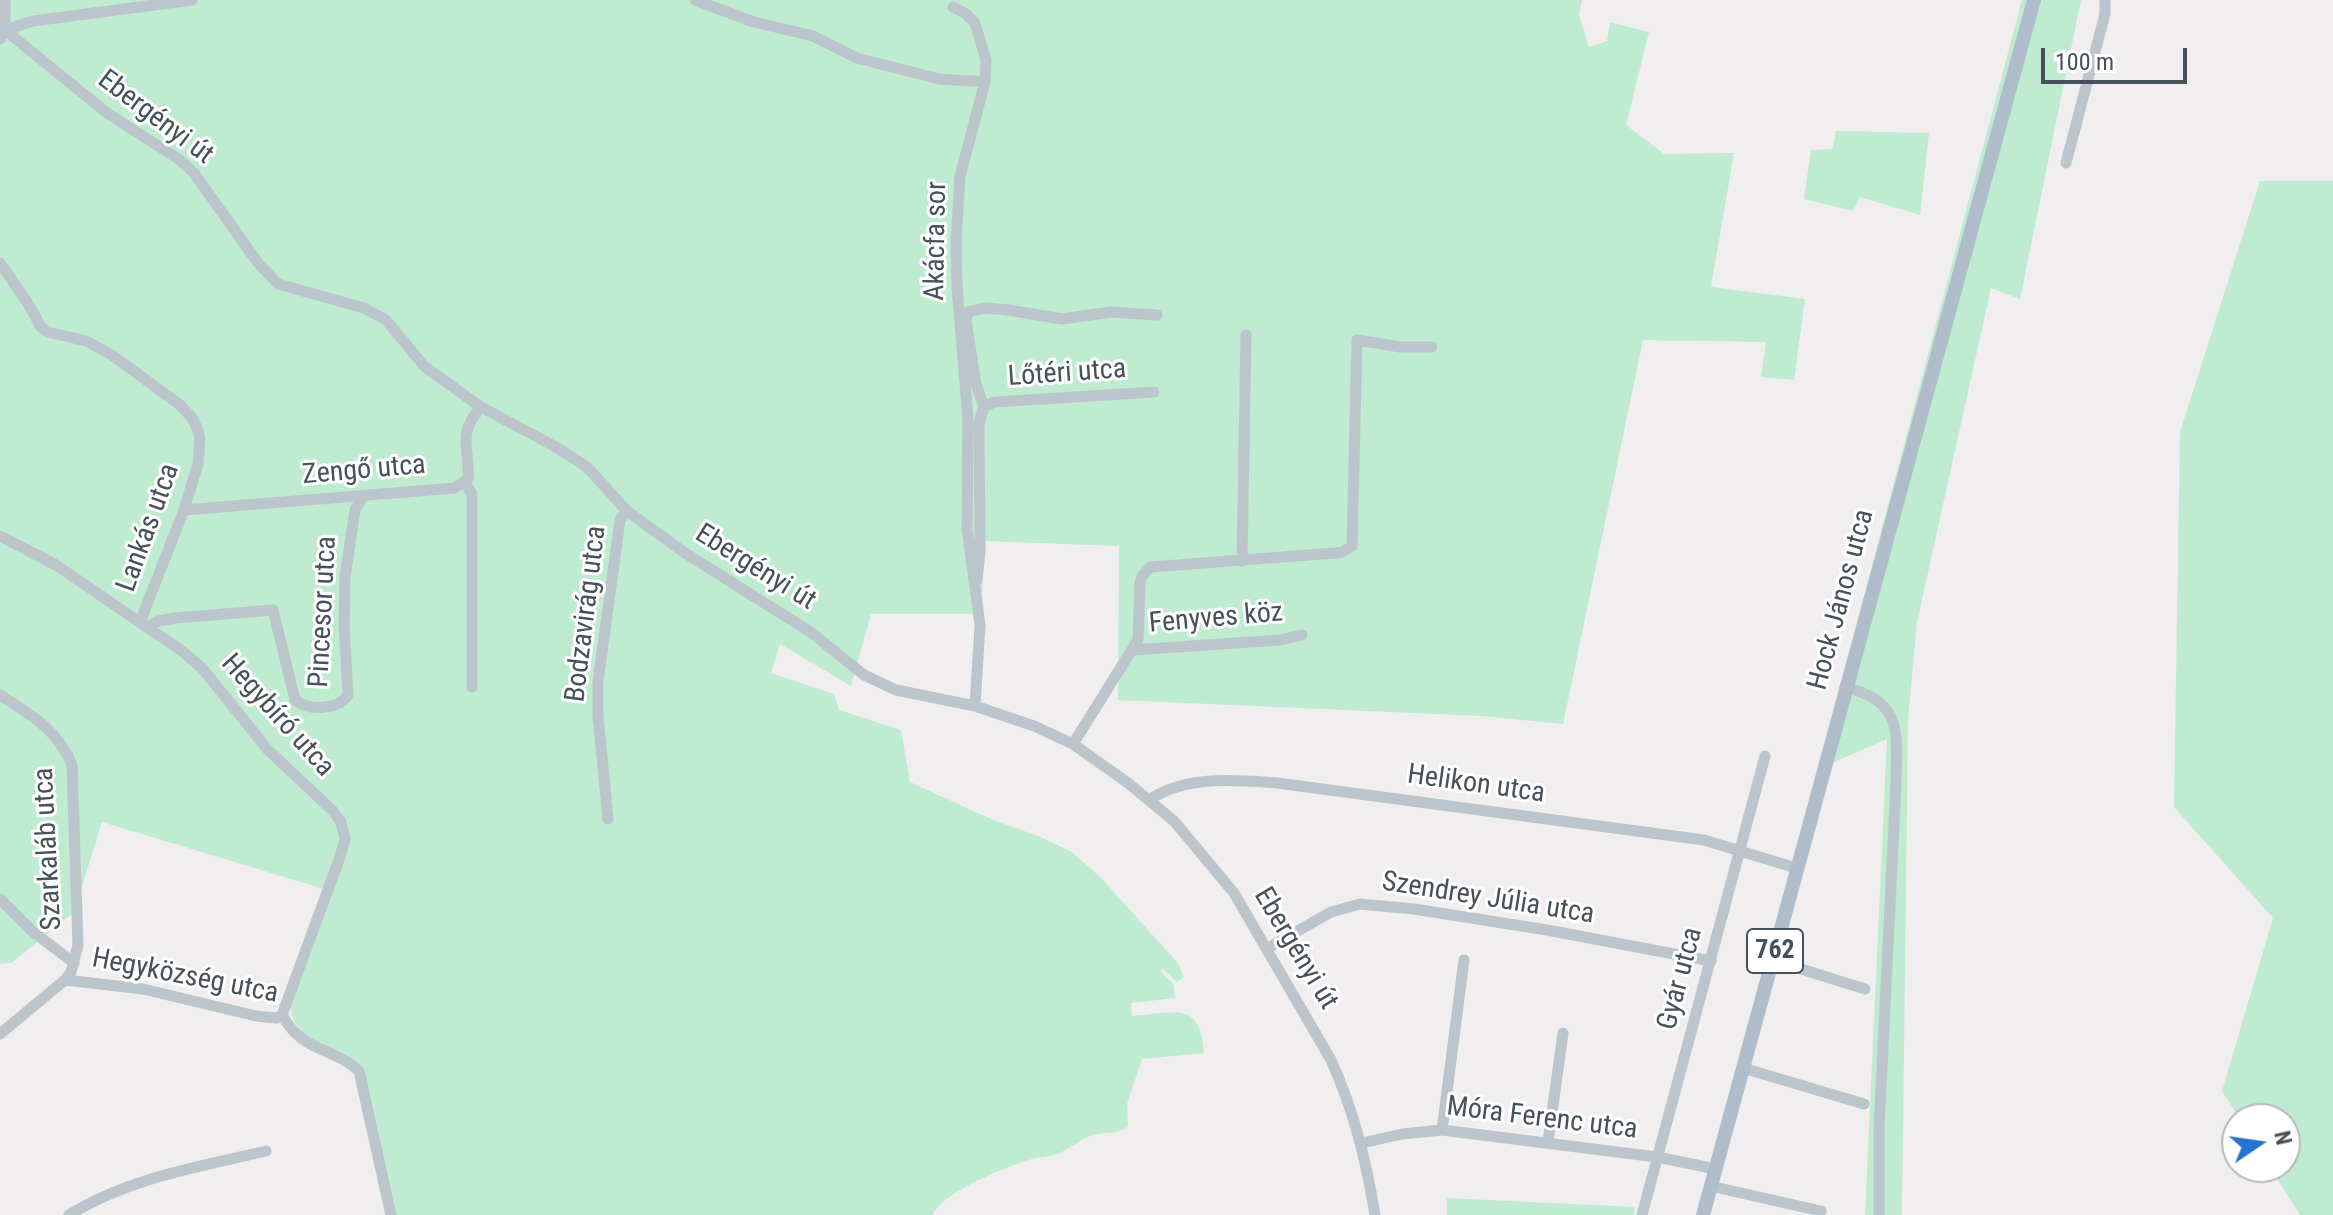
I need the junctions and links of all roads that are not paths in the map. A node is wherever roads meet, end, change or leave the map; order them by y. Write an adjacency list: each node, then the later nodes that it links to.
1 (5, 0): 7 (street)
2 (192, 0): 7 (street)
3 (695, 0): 8 (street)
4 (2034, 0): 28 (main road, Hock János utca / 762)
5 (2105, 0): 9 (street)
6 (953, 7): 8 (street)
7 (2, 32): 15 (street, Ebergényi út)
8 (985, 82): 23 (street, Akácfa sor)
9 (2066, 163)
10 (0, 263): 19 (street, Lankás utca)
11 (1157, 315): 16 (street)
12 (1246, 335): 22 (street)
13 (1432, 347): 22 (street)
14 (1154, 392): 16 (street, Lőtéri utca)
15 (481, 407): 17 (street, Zengő utca); 20 (street, Ebergényi út)
16 (984, 407): 23 (street)
17 (465, 483): 18 (street, Zengő utca); 27 (street)
18 (363, 496): 19 (street, Zengő utca); 24 (street, Pincesor utca)
19 (184, 510): 24 (street, Lankás utca)
20 (627, 511): 30 (street, Ebergényi út); 34 (street, Bodzavirág utca)
21 (0, 536): 24 (street, Hegybíró utca)
22 (1242, 561): 26 (street)
23 (975, 584): 30 (street, Akácfa sor)
24 (144, 625): 45 (street, Hegybíró utca)
25 (1302, 635): 26 (street, Fenyves köz)
26 (1133, 650): 31 (street)
27 (472, 687)
28 (1845, 687): 36 (main road, Hock János utca / 762); 63 (street)
29 (0, 695): 42 (street, Szarkaláb utca)
30 (975, 706): 31 (street, Ebergényi út)
31 (1073, 744): 33 (street, Ebergényi út)
32 (1765, 756): 35 (street, Gyár utca)
33 (1149, 800): 35 (street, Helikon utca); 38 (street, Ebergényi út)
34 (608, 819)
35 (1741, 851): 36 (street, Helikon utca); 41 (street, Gyár utca)
36 (1796, 868): 40 (main road, Hock János utca / 762)
37 (0, 899): 42 (street)
38 (1268, 948): 41 (street, Szendrey Júlia utca); 52 (street, Ebergényi út)
39 (1464, 960): 50 (street)
40 (1772, 960): 44 (street); 48 (main road, Hock János utca / 762)
41 (1711, 961): 54 (street, Gyár utca)
42 (74, 963): 43 (street, Szarkaláb utca)
43 (65, 980): 45 (street, Hegyközség utca); 47 (street, Hegyközség utca)
44 (1865, 989)
45 (282, 1015): 59 (street, Hegyközség utca)
46 (1563, 1033): 51 (street)
47 (0, 1034)
48 (1743, 1068): 49 (street); 55 (main road, Hock János utca / 762)
49 (1864, 1104)
50 (1442, 1130): 51 (street, Móra Ferenc utca); 52 (street, Móra Ferenc utca)
51 (1548, 1142): 54 (street, Móra Ferenc utca)
52 (1362, 1143): 60 (street, Ebergényi út)
53 (266, 1151): 58 (street)
54 (1657, 1157): 55 (street, Móra Ferenc utca); 61 (street, Gyár utca)
55 (1716, 1169): 56 (main road, Hock János utca / 762)
56 (1710, 1186): 57 (street); 62 (main road, Hock János utca / 762)
57 (1821, 1211)
58 (69, 1215)
59 (391, 1215)
60 (1375, 1215)
61 (1642, 1215)
62 (1703, 1215)
63 (1879, 1215)

